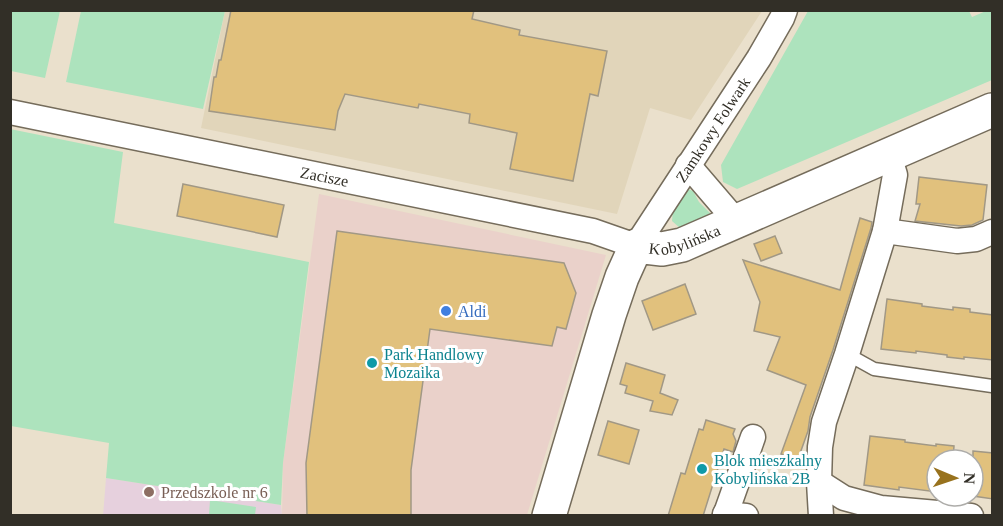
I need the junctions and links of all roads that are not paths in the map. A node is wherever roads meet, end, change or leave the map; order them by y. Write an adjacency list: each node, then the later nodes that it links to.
1 (785, 10): 5 (street, Zamkowy Folwark)
2 (993, 110): 4 (street, Kobylińska)
3 (10, 112): 9 (street, Zacisze)
4 (889, 155): 6 (street, Kobylińska); 7 (street)
5 (688, 165): 6 (street); 9 (street, Zamkowy Folwark)
6 (736, 221): 9 (street, Kobylińska)
7 (885, 231): 8 (street); 10 (street)
8 (993, 232)
9 (636, 246): 16 (street, Kobylińska)
10 (847, 354): 11 (lane); 13 (street)
11 (993, 386)
12 (753, 437): 15 (street)
13 (819, 482): 14 (street); 17 (street)
14 (920, 514): 18 (street)
15 (732, 515)
16 (549, 516)
17 (821, 516)
18 (971, 516)

